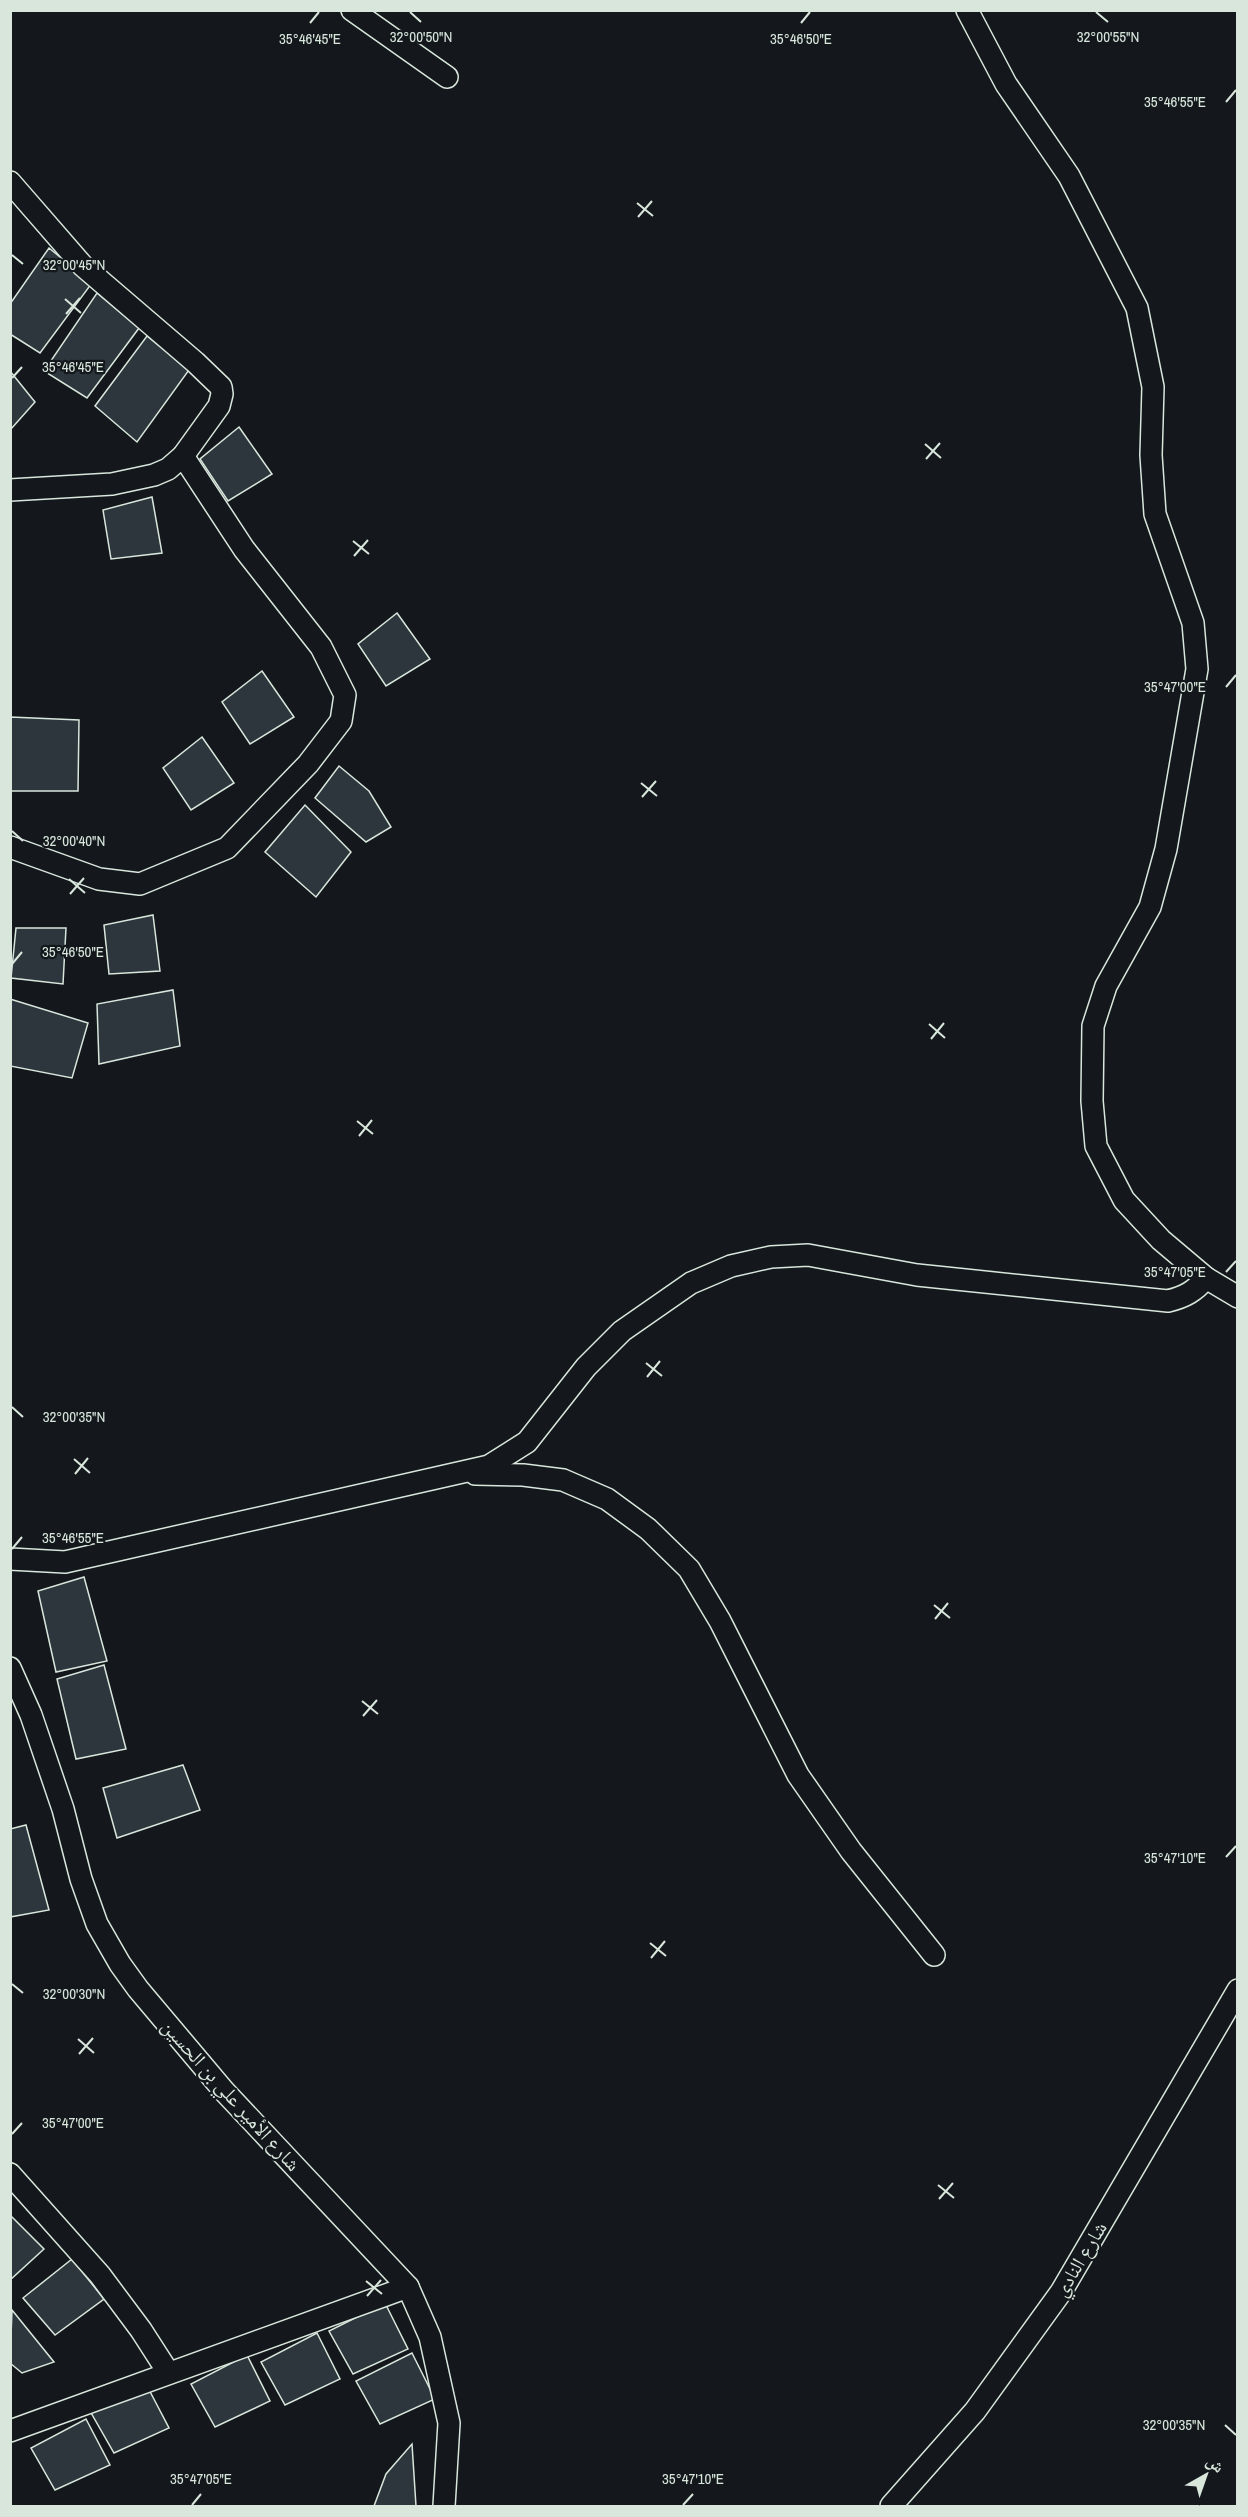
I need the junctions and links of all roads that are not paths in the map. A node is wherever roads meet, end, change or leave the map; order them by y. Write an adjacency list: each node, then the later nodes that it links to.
1 (352, 10): 3 (street)
2 (967, 10): 8 (street)
3 (447, 77)
4 (10, 182): 5 (street)
5 (183, 456): 6 (street); 7 (street)
6 (10, 490)
7 (10, 847)
8 (1206, 1278): 9 (street); 10 (street)
9 (1238, 1298)
10 (454, 1474): 11 (street); 13 (street)
11 (10, 1559)
12 (10, 1668): 16 (street, شارع الأمير علي بن الحسين)
13 (934, 1955)
14 (1238, 1990): 20 (street, شارع النادي)
15 (10, 2174): 17 (street)
16 (408, 2287): 17 (street); 19 (street, شارع الأمير علي بن الحسين)
17 (168, 2372): 18 (street)
18 (10, 2431)
19 (444, 2506)
20 (891, 2506)

